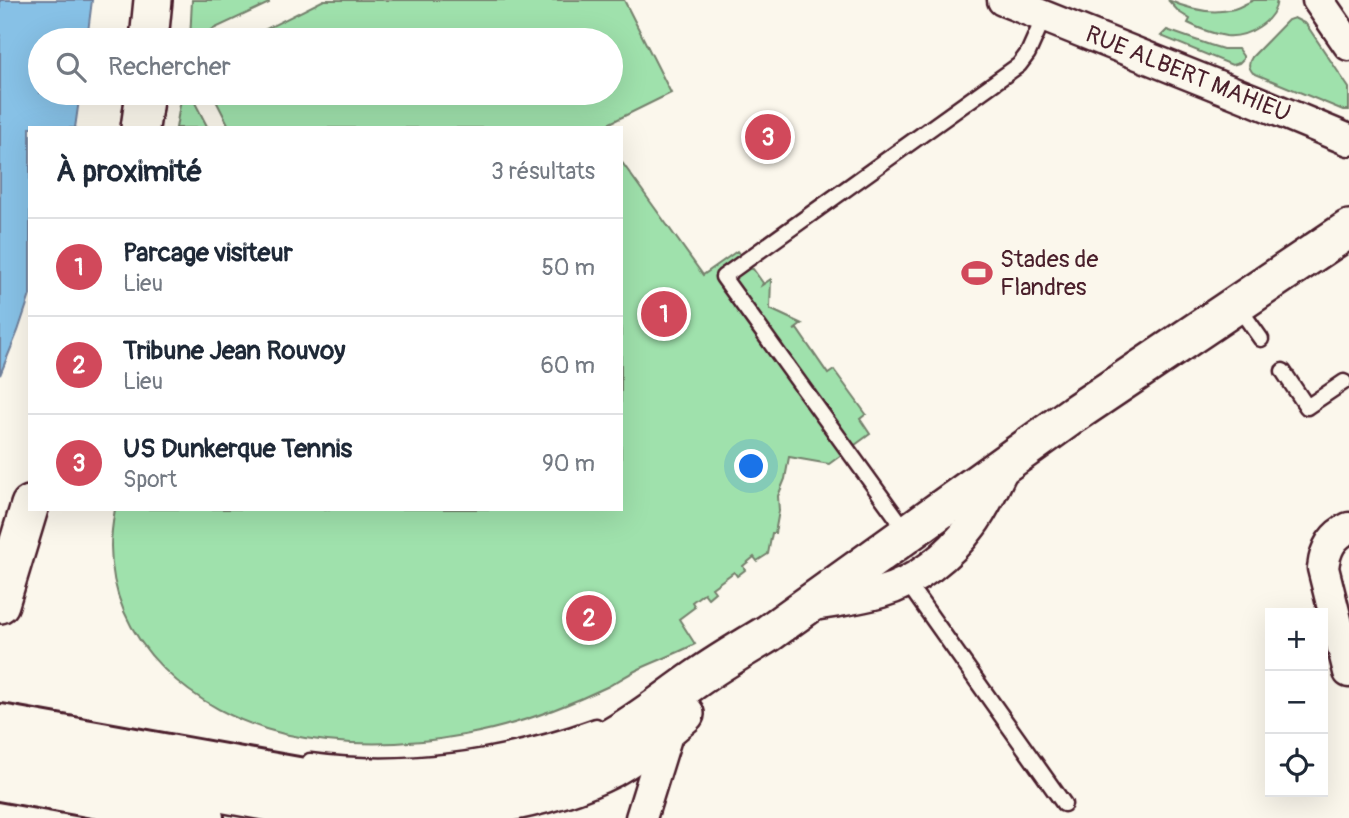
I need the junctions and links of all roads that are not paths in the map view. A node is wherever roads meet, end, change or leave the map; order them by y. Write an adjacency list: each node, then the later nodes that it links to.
1 (153, 0): 5 (street)
2 (1003, 0): 4 (street, RUE ALBERT MAHIEU)
3 (1318, 0): 6 (street)
4 (1044, 16): 9 (street, RUE ALBERT MAHIEU); 19 (lane)
5 (150, 28)
6 (1349, 45)
7 (143, 105): 8 (street)
8 (140, 126)
9 (1344, 140)
10 (1349, 229): 11 (street)
11 (1236, 304): 12 (lane); 15 (street)
12 (1261, 339)
13 (1283, 371): 14 (lane)
14 (1344, 382)
15 (1007, 461): 19 (street); 21 (street)
16 (28, 501): 20 (street)
17 (28, 511): 22 (street)
18 (1349, 528): 24 (street)
19 (908, 533): 23 (street)
20 (0, 559)
21 (906, 581): 23 (street); 33 (lane)
22 (0, 604)
23 (807, 606): 25 (street)
24 (1349, 672)
25 (666, 715): 29 (lane); 32 (street); 36 (street)
26 (0, 723): 31 (main road)
27 (0, 753): 34 (street)
28 (275, 758): 31 (lane)
29 (297, 759)
30 (0, 781): 35 (main road)
31 (336, 783): 32 (street); 34 (main road)
32 (463, 804): 34 (street)
33 (1064, 804)
34 (405, 817)
35 (204, 818)
36 (641, 818)

